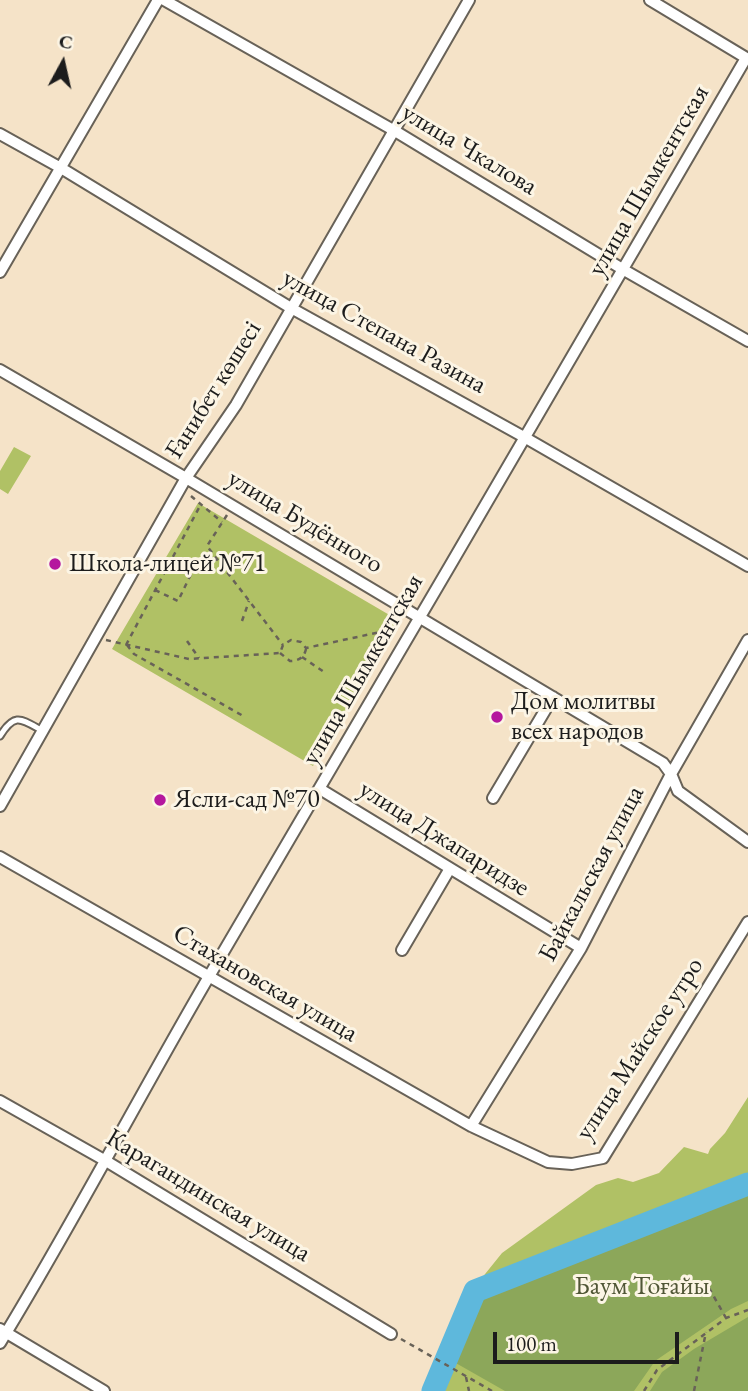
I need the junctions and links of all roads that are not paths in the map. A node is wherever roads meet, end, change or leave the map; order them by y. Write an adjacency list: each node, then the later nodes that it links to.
1 (158, 0): 8 (street)
2 (164, 0): 6 (street, улица Чкалова)
3 (469, 0): 6 (street, Ғанибет көшесі)
4 (650, 0): 5 (street)
5 (747, 58): 9 (street, улица Шымкентская)
6 (395, 131): 9 (street, улица Чкалова); 11 (street, Ғанибет көшесі)
7 (0, 134): 8 (street, улица Степана Разина)
8 (61, 168): 10 (street); 11 (street, улица Степана Разина)
9 (624, 270): 12 (street, улица Чкалова); 14 (street, улица Шымкентская)
10 (0, 272)
11 (291, 308): 14 (street, улица Степана Разина); 15 (street, Ғанибет көшесі)
12 (748, 341)
13 (0, 370): 15 (street, улица Будённого)
14 (524, 437): 16 (street, улица Степана Разина); 17 (street, улица Шымкентская)
15 (183, 482): 17 (street, улица Будённого); 20 (street, Ғанибет көшесі)
16 (748, 566)
17 (418, 621): 19 (street, улица Будённого); 23 (street, улица Шымкентская)
18 (748, 640): 22 (street, Байкальская улица)
19 (553, 697): 22 (street, улица Будённого); 24 (street)
20 (43, 730): 21 (lane); 25 (street, Ғанибет көшесі)
21 (0, 736)
22 (671, 774): 26 (street, улица Будённого); 30 (street, Байкальская улица)
23 (320, 789): 28 (street, улица Джапаридзе); 32 (street, улица Шымкентская)
24 (493, 798)
25 (0, 806)
26 (748, 842)
27 (0, 857): 32 (street, Стахановская улица)
28 (449, 870): 30 (street, улица Джапаридзе); 31 (street)
29 (748, 922): 35 (street, улица Майское утро)
30 (580, 948): 34 (street, Байкальская улица)
31 (402, 950)
32 (208, 978): 34 (street, Стахановская улица); 36 (street, улица Шымкентская)
33 (0, 1101): 36 (street, Карагандинская улица)
34 (471, 1126): 35 (street, Стахановская улица)
35 (511, 1145)
36 (106, 1161): 37 (street, улица Шымкентская); 38 (street, Карагандинская улица)
37 (3, 1331): 39 (street, улица Шымкентская); 40 (street)
38 (391, 1334)
39 (0, 1343)
40 (104, 1391)

